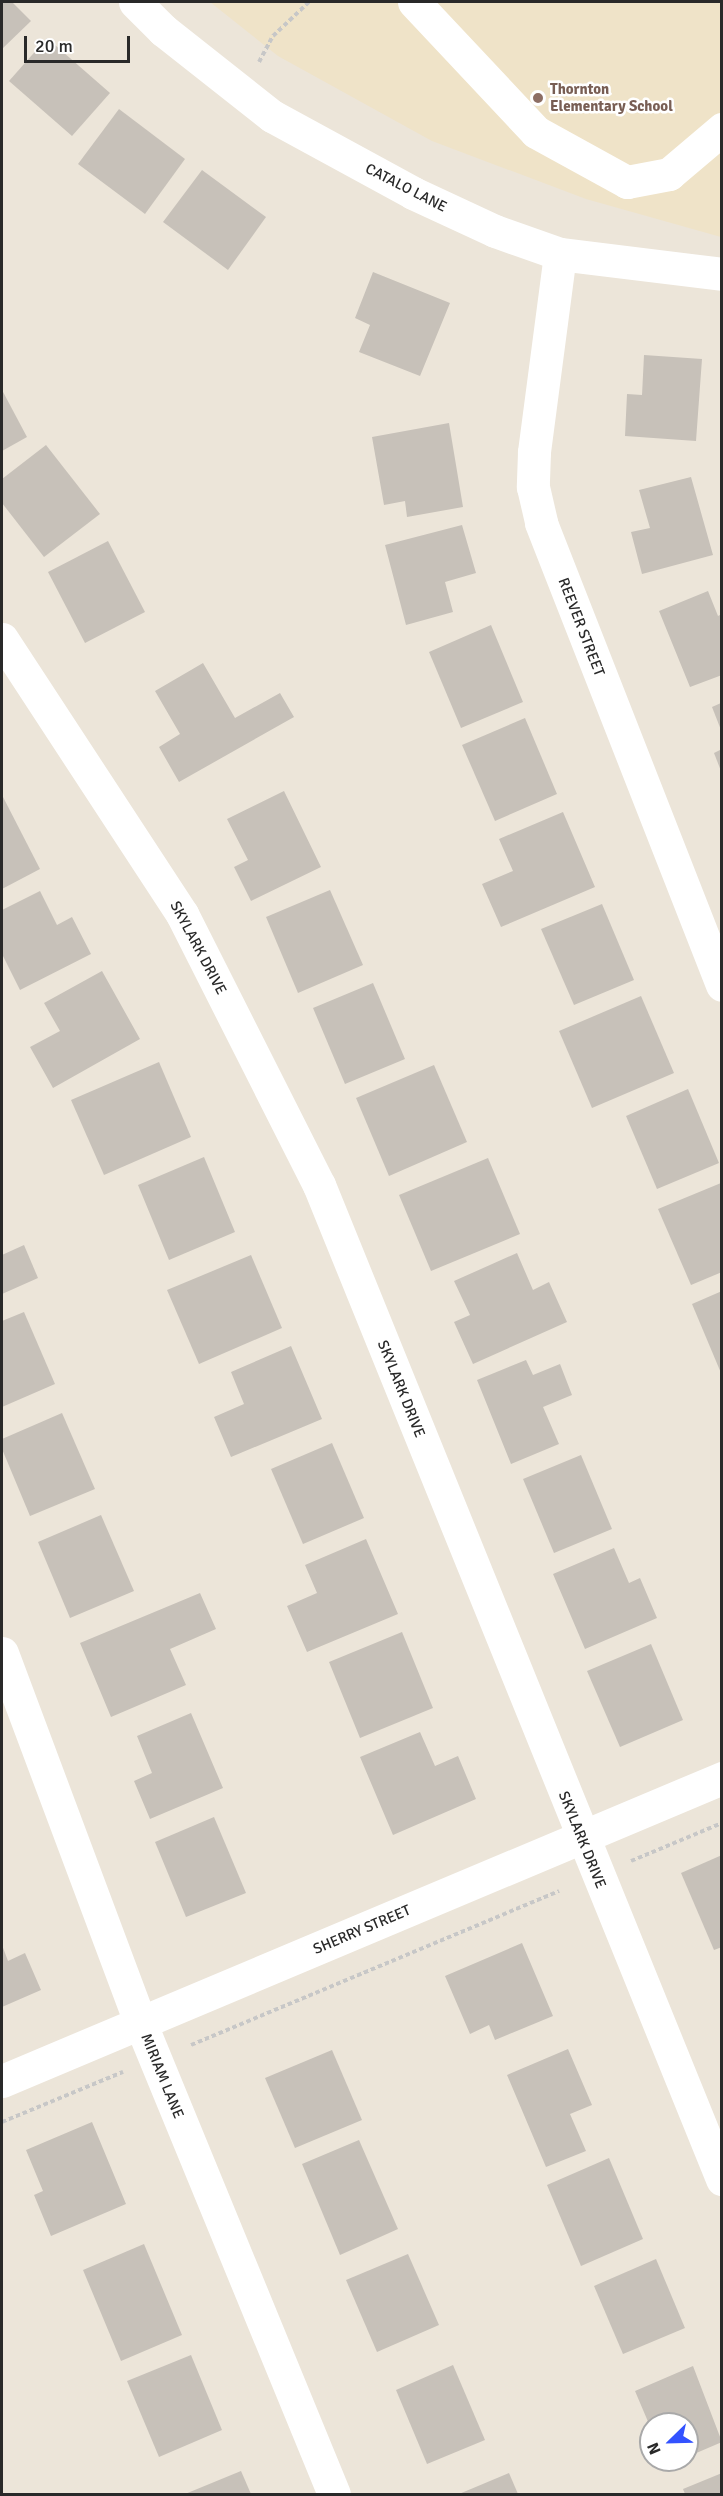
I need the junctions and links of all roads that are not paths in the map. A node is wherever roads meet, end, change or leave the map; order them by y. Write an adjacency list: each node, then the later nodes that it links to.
1 (135, 2): 4 (street, CATALO LANE)
2 (414, 2): 3 (street)
3 (721, 129)
4 (560, 254): 5 (street, CATALO LANE); 7 (street, REEVER STREET)
5 (722, 274)
6 (2, 639): 10 (street, SKYLARK DRIVE)
7 (722, 984)
8 (2, 1653): 11 (street, MIRIAM LANE)
9 (722, 1778): 10 (street, SHERRY STREET)
10 (582, 1838): 11 (street, SHERRY STREET); 13 (street, SKYLARK DRIVE)
11 (140, 2022): 12 (street, SHERRY STREET); 14 (street, MIRIAM LANE)
12 (2, 2081)
13 (722, 2179)
14 (334, 2494)

